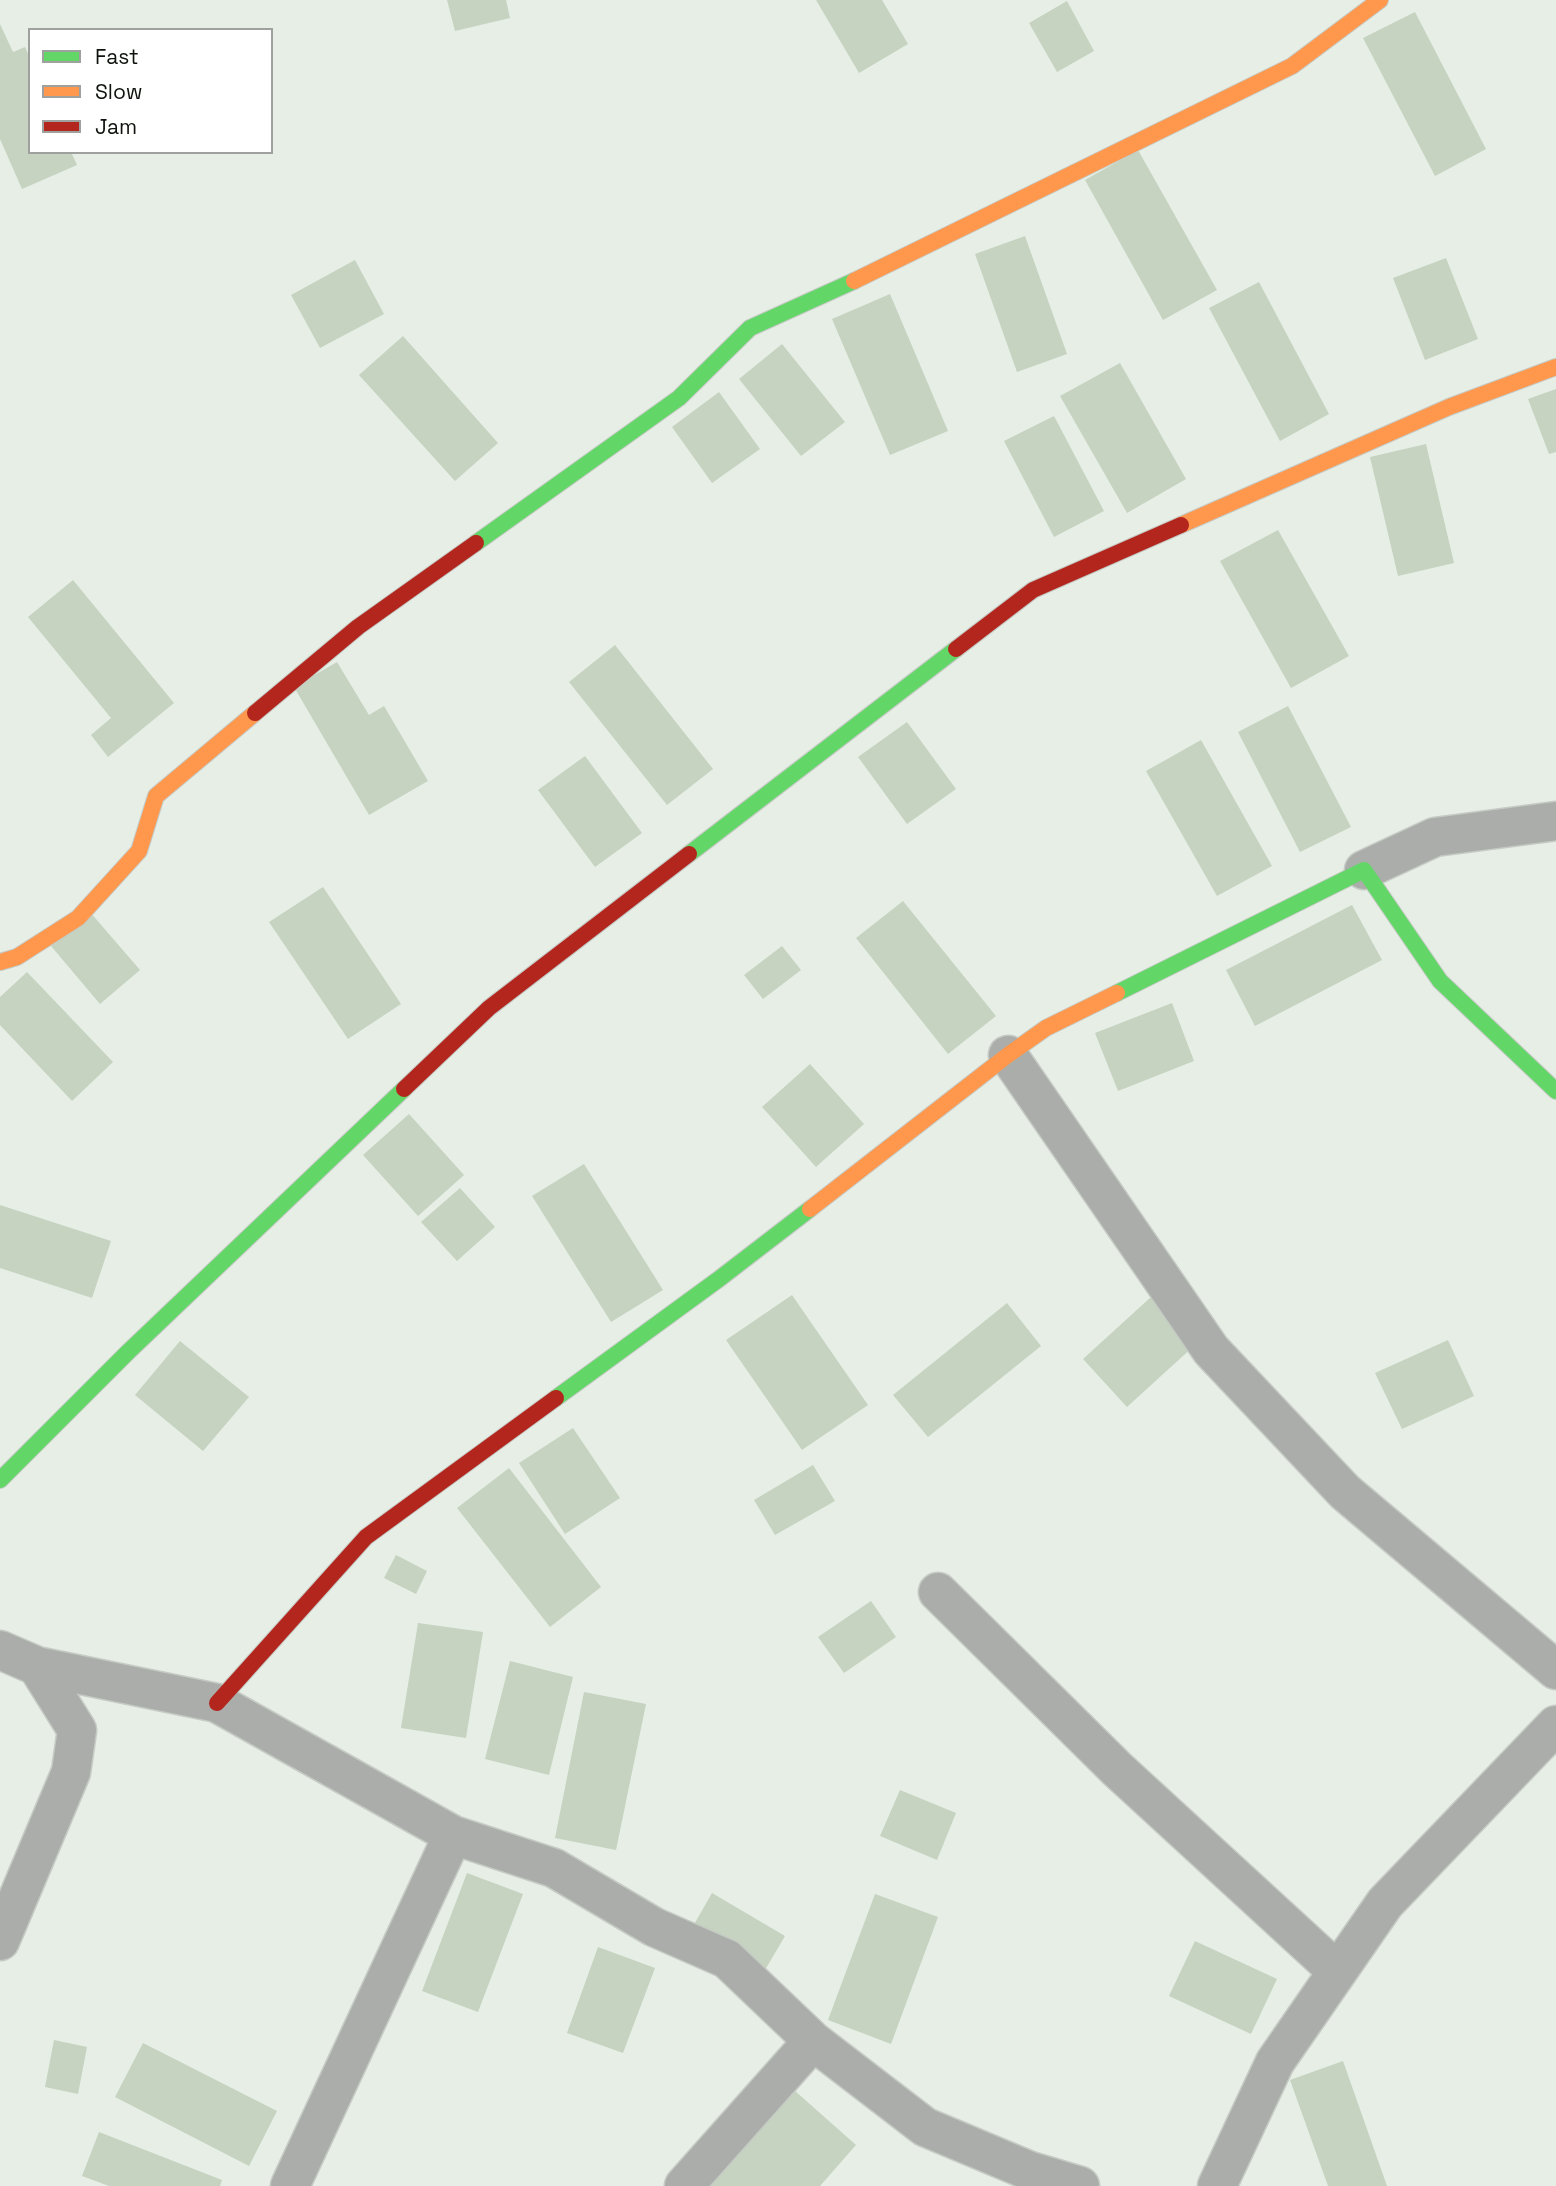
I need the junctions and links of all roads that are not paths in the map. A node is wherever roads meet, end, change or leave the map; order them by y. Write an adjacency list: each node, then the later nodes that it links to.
1 (1380, 0): 5 (street)
2 (1556, 367): 8 (street)
3 (1556, 821): 4 (street)
4 (1364, 870): 6 (street); 7 (street)
5 (0, 962)
6 (1008, 1055): 12 (street); 13 (street)
7 (1556, 1091)
8 (0, 1479)
9 (938, 1592): 17 (street)
10 (0, 1650): 11 (street)
11 (37, 1666): 13 (street); 16 (street)
12 (1556, 1670)
13 (217, 1703): 15 (street)
14 (1556, 1725): 17 (street)
15 (453, 1835): 18 (street); 19 (street)
16 (0, 1941)
17 (1337, 1971): 22 (street)
18 (813, 2041): 20 (street); 21 (street)
19 (290, 2186)
20 (684, 2186)
21 (1080, 2186)
22 (1217, 2186)

